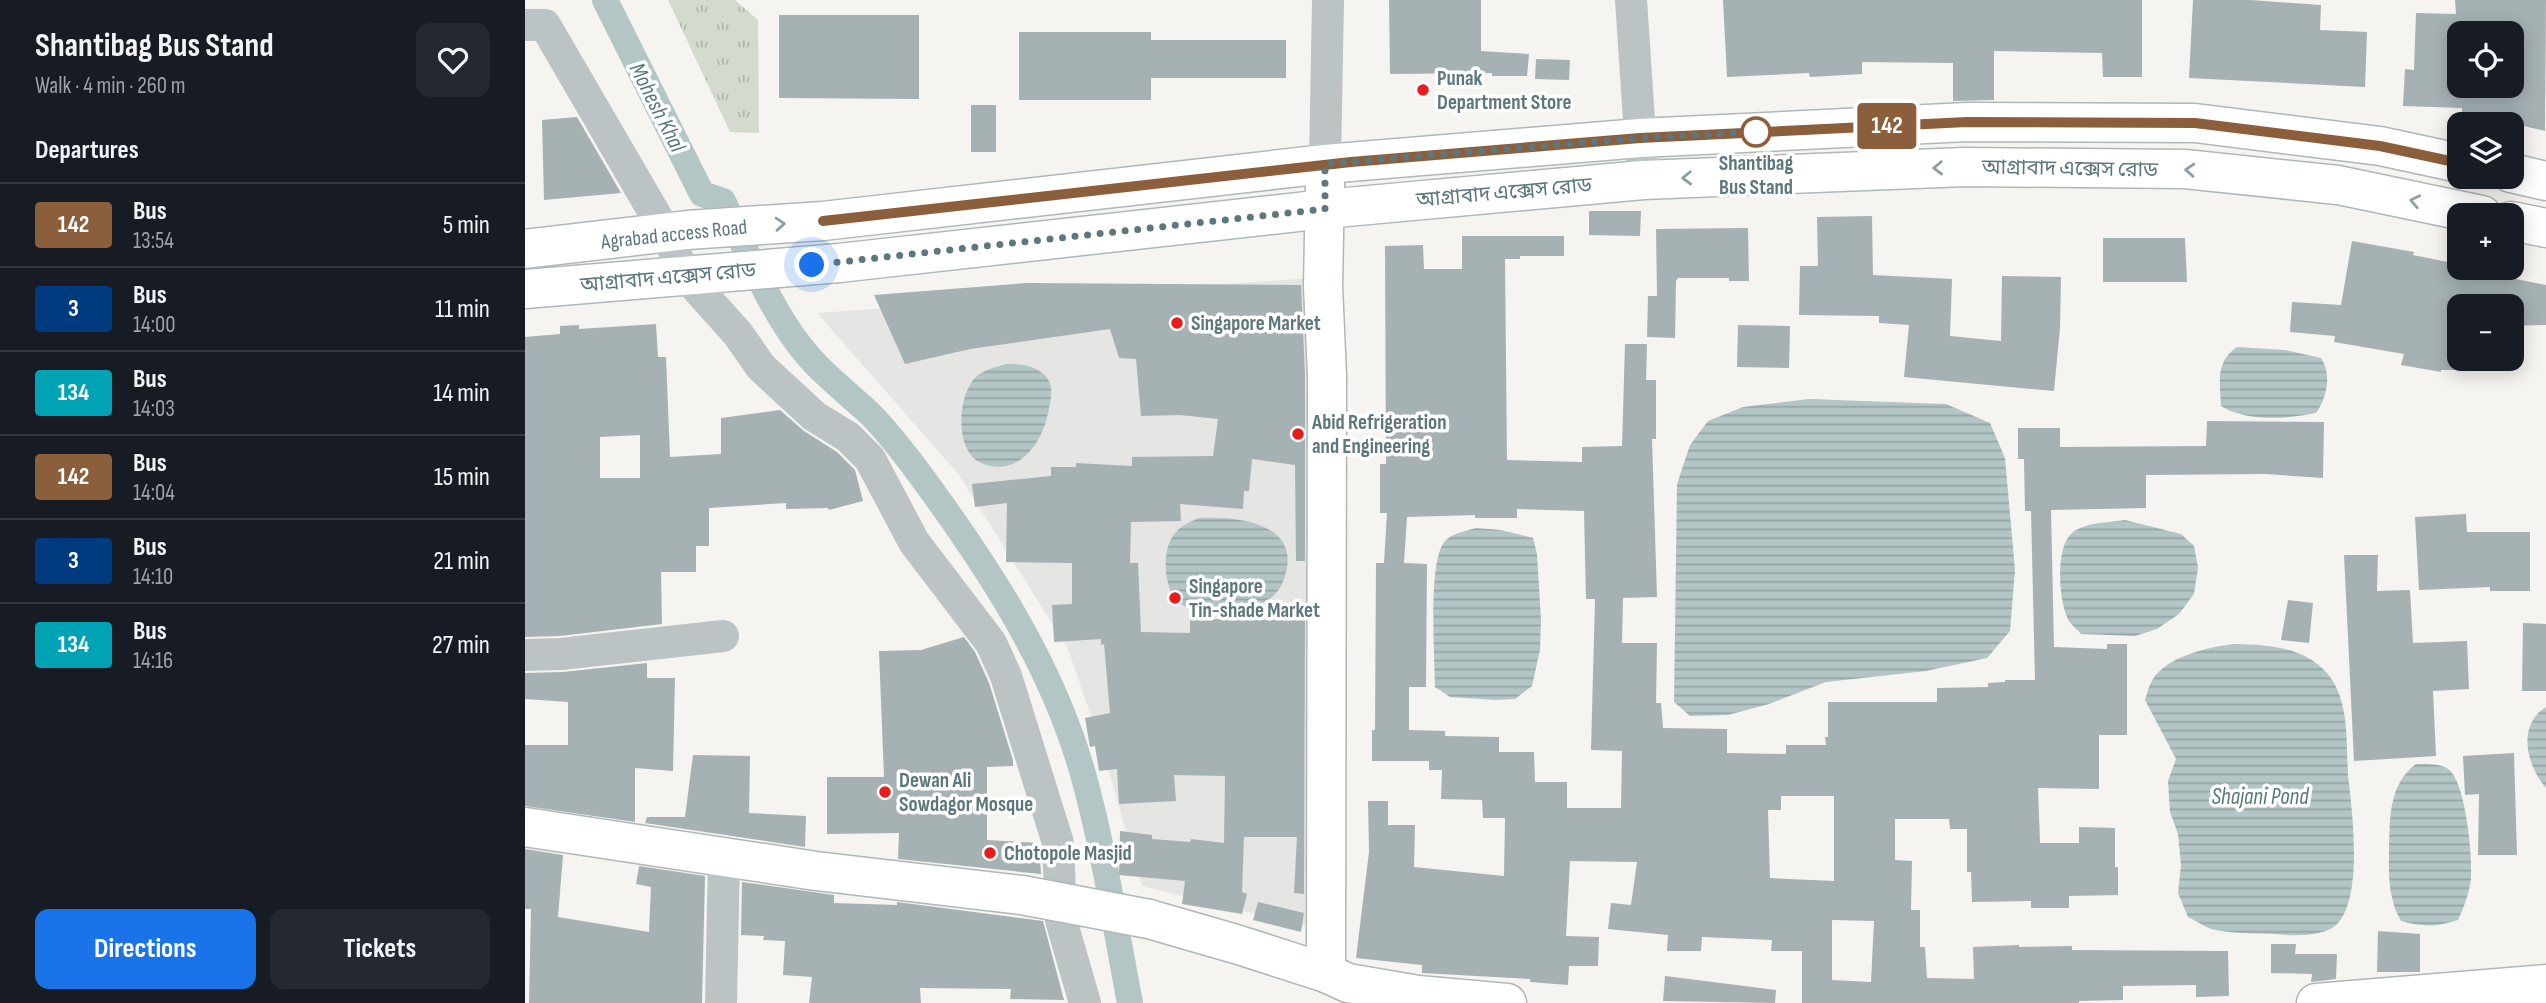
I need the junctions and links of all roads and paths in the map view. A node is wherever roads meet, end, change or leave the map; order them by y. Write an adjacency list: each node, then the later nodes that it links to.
1 (1328, 0): 6 (street)
2 (1631, 0): 4 (street)
3 (535, 17): 15 (street)
4 (1640, 138): 5 (main road, আগ্রাবাদ এক্সেস রোড); 6 (main road, আগ্রাবাদ এক্সেস রোড); 8 (street)
5 (2447, 160)
6 (1325, 164): 11 (main road); 12 (main road, আগ্রাবাদ এক্সেস রোড)
7 (2524, 176): 9 (main road)
8 (1643, 180): 10 (main road, আগ্রাবাদ এক্সেস রোড, one-way to 8); 11 (main road, আগ্রাবাদ এক্সেস রোড)
9 (2546, 181)
10 (2447, 208)
11 (1325, 209): 17 (main road, আগ্রাবাদ এক্সেস রোড); 23 (main road)
12 (823, 221): 15 (main road, Agrabad access Road, one-way to 12)
13 (2524, 224): 14 (main road)
14 (2546, 229)
15 (677, 232): 16 (main road, Agrabad access Road); 17 (street)
16 (525, 249)
17 (694, 274): 18 (main road, আগ্রাবাদ এক্সেস রোড); 26 (street)
18 (525, 289)
19 (723, 636): 20 (street)
20 (525, 655)
21 (525, 827): 22 (main road)
22 (724, 858): 23 (main road, bridge); 25 (street)
23 (1326, 973): 27 (main road)
24 (2546, 984): 28 (main road)
25 (721, 1003)
26 (1085, 1003)
27 (1507, 1003)
28 (2316, 1003)

